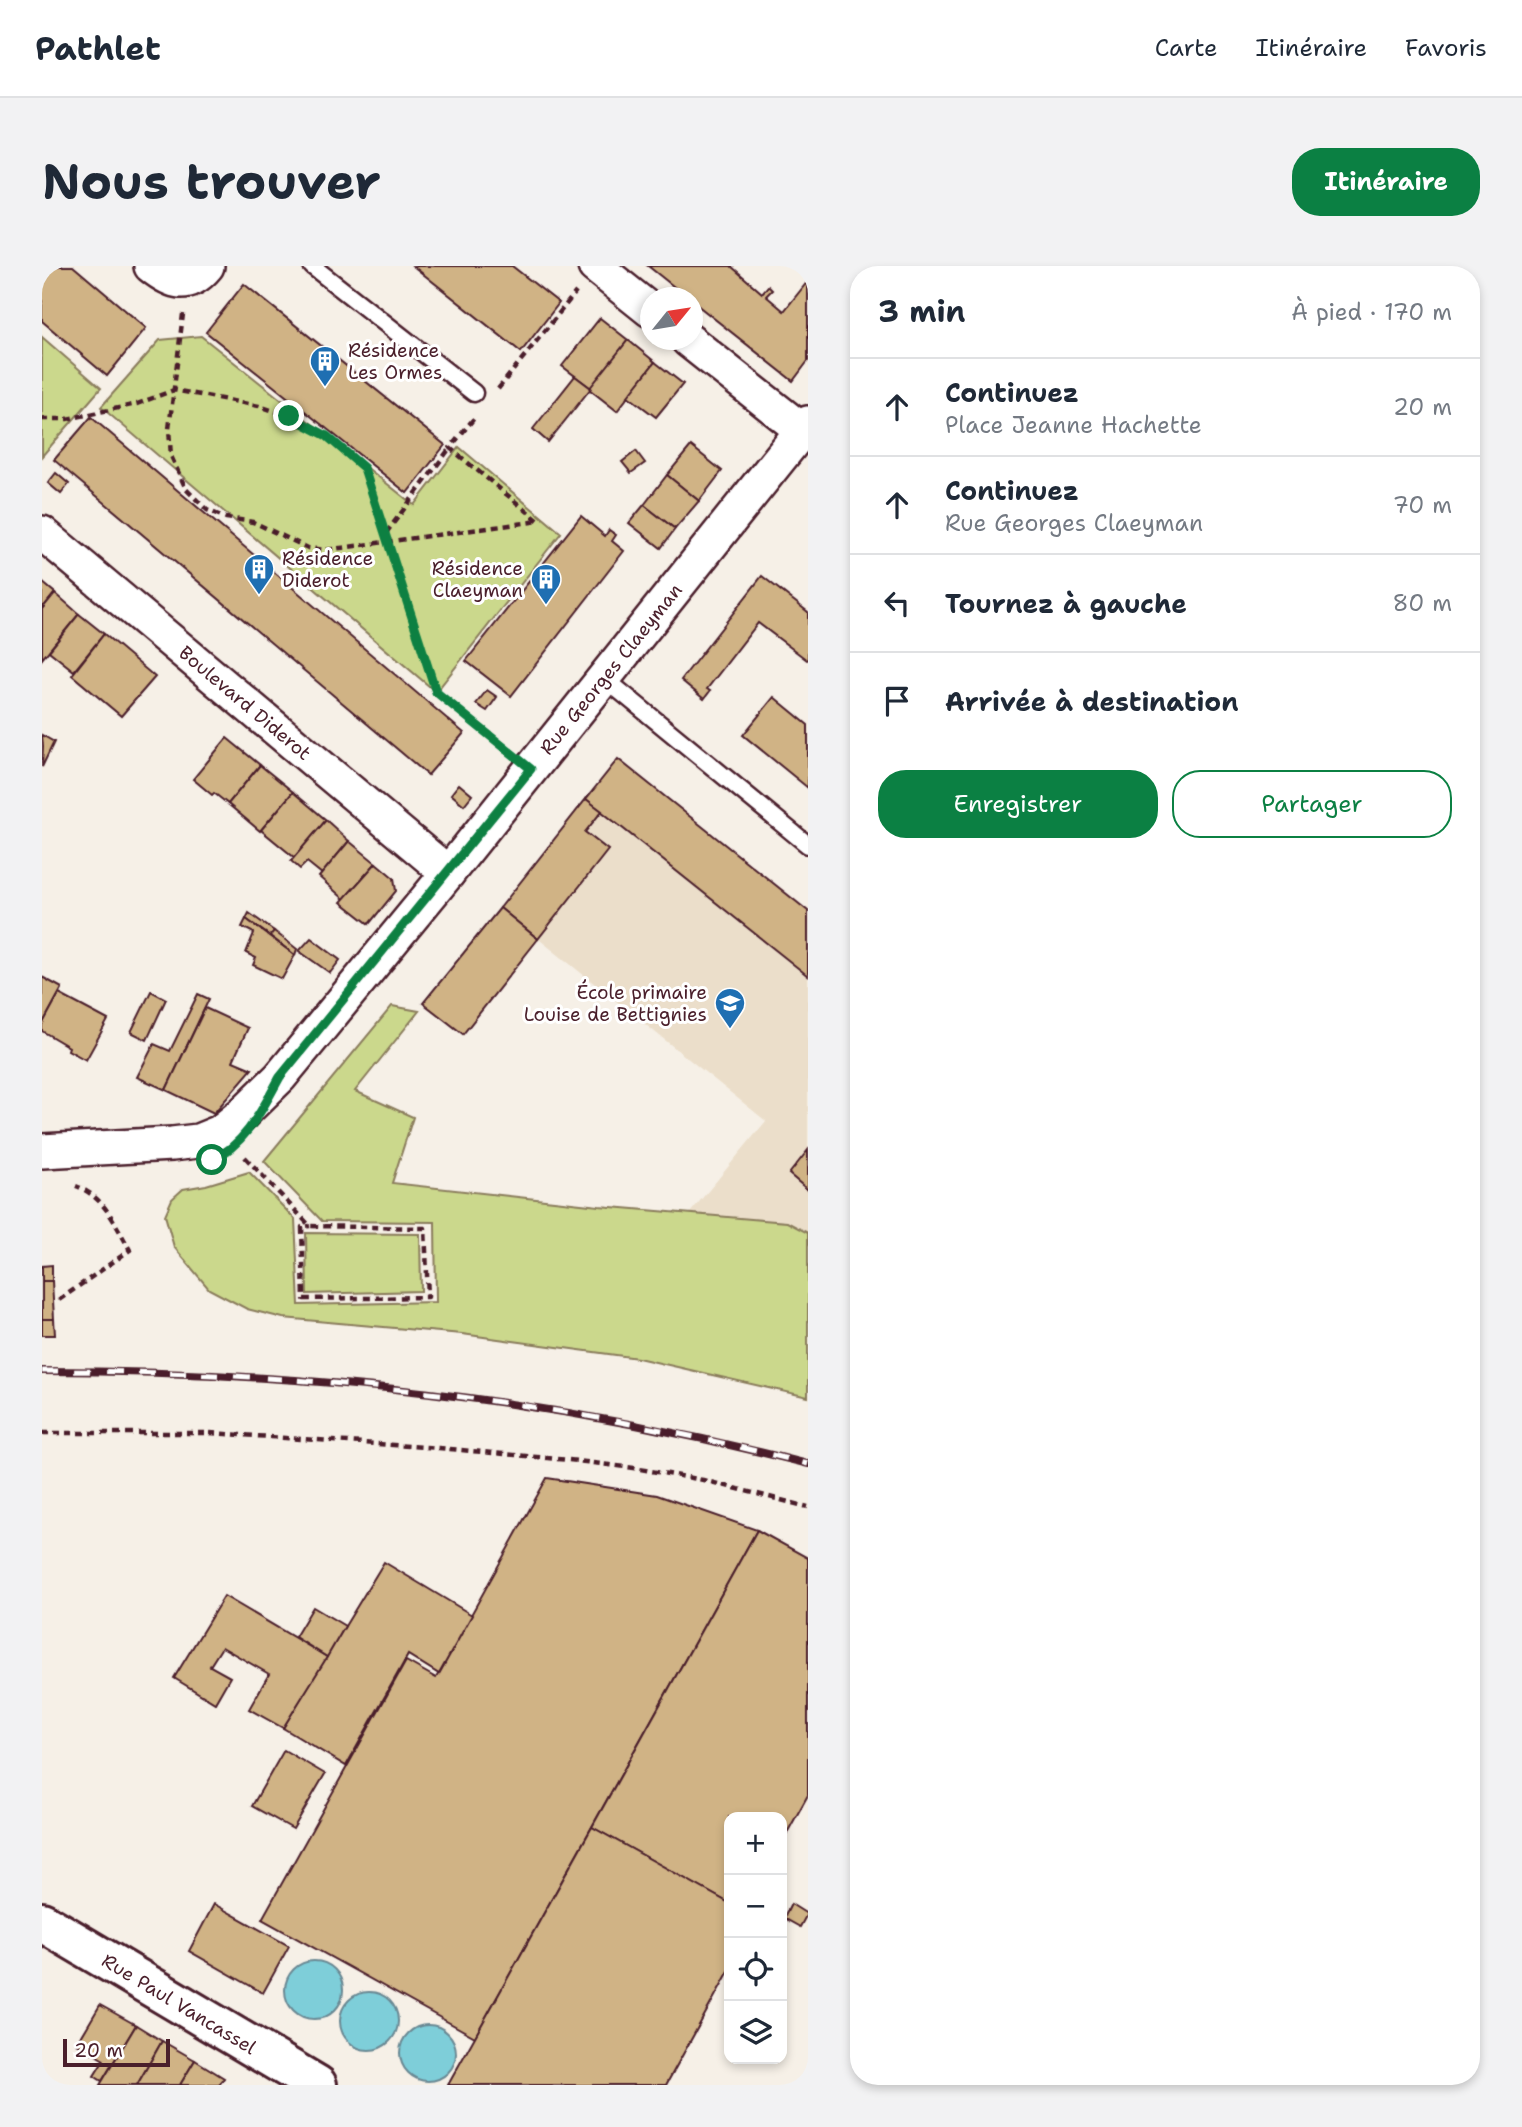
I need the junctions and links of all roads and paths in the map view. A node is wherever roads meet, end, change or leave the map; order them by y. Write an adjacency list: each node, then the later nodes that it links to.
1 (151, 266): 4 (street)
2 (312, 266): 8 (lane)
3 (596, 267): 5 (street); 9 (path)
4 (197, 273): 7 (path)
5 (640, 302)
6 (701, 350): 12 (street)
7 (174, 390): 11 (path); 15 (path); 16 (path)
8 (474, 393)
9 (495, 393)
10 (479, 412): 13 (path)
11 (42, 419)
12 (806, 429): 17 (street, Rue Georges Claeyman)
13 (450, 448): 15 (path); 16 (path)
14 (42, 533): 20 (street, Boulevard Diderot)
15 (386, 533): 16 (path)
16 (388, 542): 18 (path)
17 (604, 678): 18 (street, Rue Georges Claeyman); 19 (lane)
18 (531, 769): 20 (street, Rue Georges Claeyman)
19 (808, 845)
20 (448, 873): 21 (street, Rue Georges Claeyman)
21 (280, 1077): 22 (street); 23 (street)
22 (235, 1146): 24 (street); 26 (path)
23 (42, 1151)
24 (42, 1171)
25 (75, 1186): 27 (path)
26 (310, 1226): 26 (path)
27 (59, 1300)
28 (42, 1433): 29 (path)
29 (808, 1507)
30 (42, 1922): 31 (street, Rue Paul Vancassel)
31 (317, 2085)

